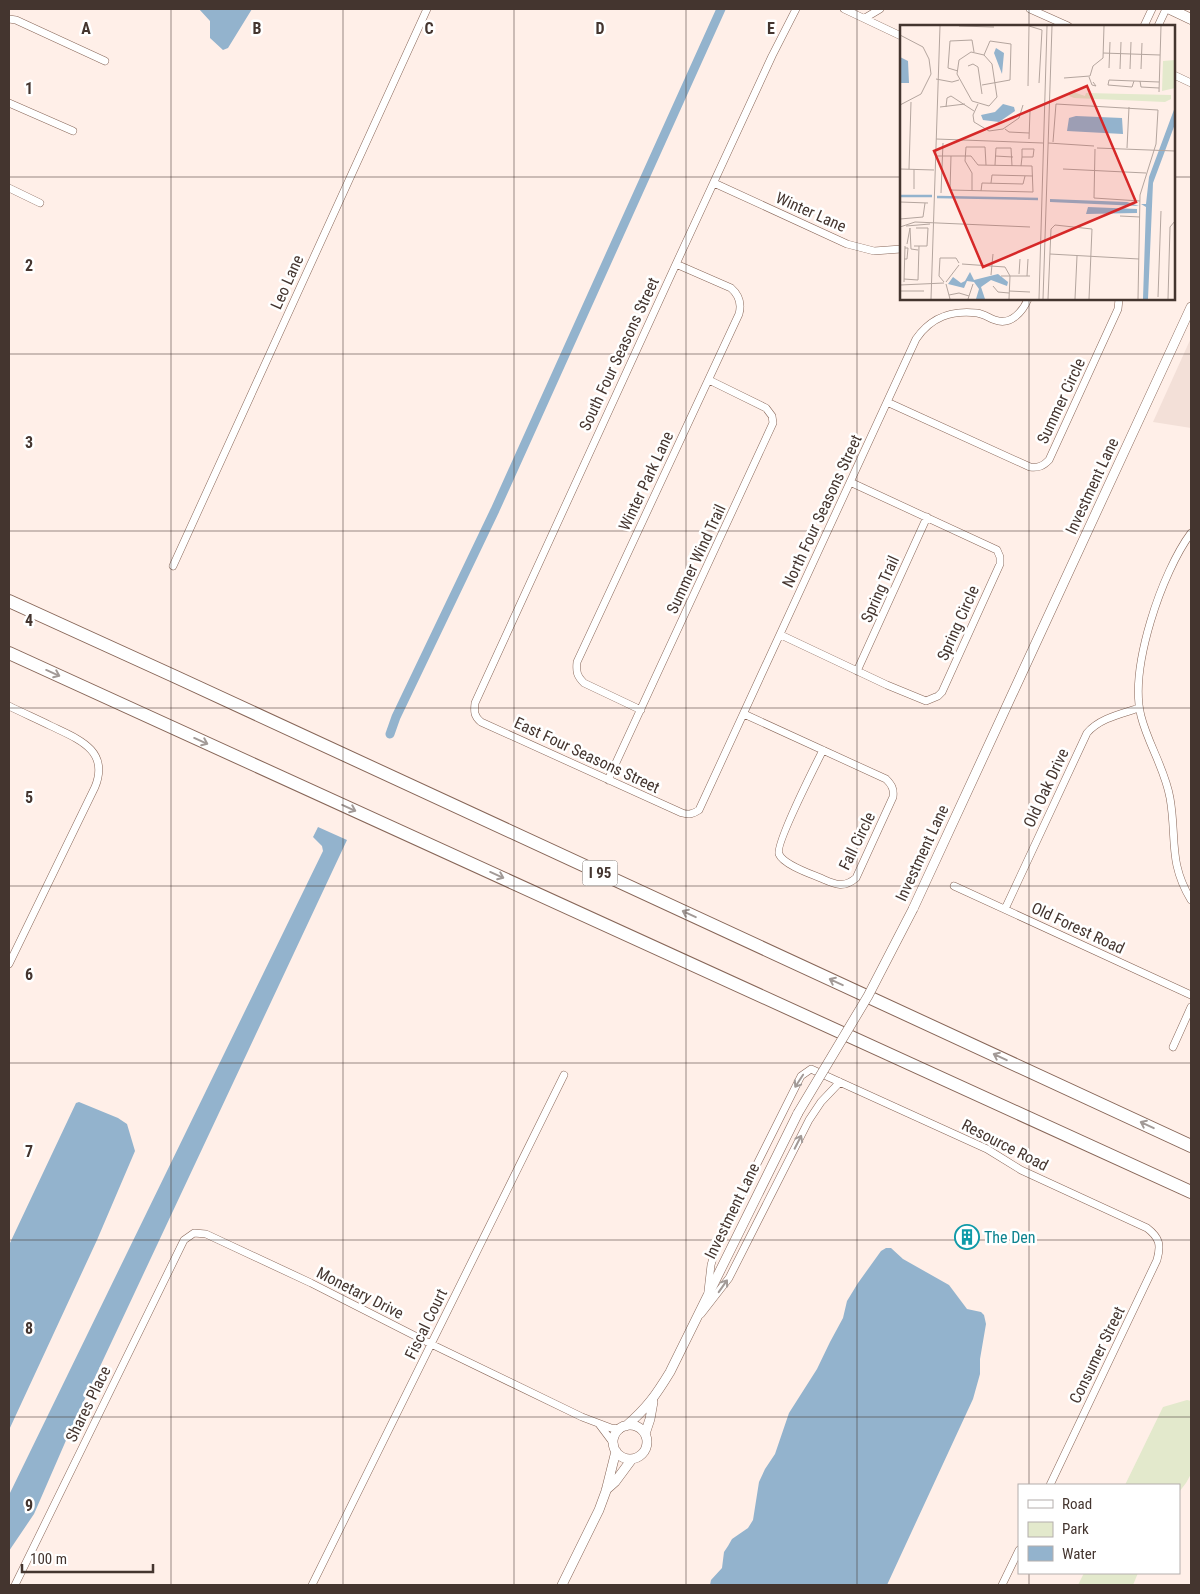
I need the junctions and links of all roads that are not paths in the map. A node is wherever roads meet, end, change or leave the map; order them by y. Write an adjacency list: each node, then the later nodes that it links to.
1 (427, 9): 34 (street, Leo Lane)
2 (796, 9): 21 (street, South Four Seasons Street)
3 (844, 9): 9 (street)
4 (866, 9): 9 (street)
5 (880, 9): 9 (street)
6 (1030, 9): 12 (street)
7 (1152, 9): 13 (street)
8 (1168, 9): 10 (main road); 14 (street)
9 (865, 18): 15 (street)
10 (1191, 18)
11 (9, 19): 16 (street)
12 (1066, 25)
13 (1144, 25)
14 (1159, 25)
15 (900, 36)
16 (105, 61)
17 (1175, 75): 18 (street)
18 (1191, 83)
19 (9, 103): 20 (street)
20 (73, 131)
21 (714, 182): 24 (street, Winter Lane); 25 (street, South Four Seasons Street)
22 (9, 188): 23 (street)
23 (40, 203)
24 (900, 249)
25 (676, 264): 29 (street, Winter Park Lane); 42 (street, South Four Seasons Street)
26 (1027, 300): 30 (street, North Four Seasons Street)
27 (1119, 300): 30 (street, Summer Circle)
28 (1191, 307): 60 (street, Investment Lane, bridge)
29 (708, 380): 41 (street, Summer Wind Trail); 41 (street, Winter Park Lane)
30 (887, 402): 31 (street, North Four Seasons Street)
31 (850, 482): 32 (street, Spring Circle); 36 (street, North Four Seasons Street)
32 (928, 518): 38 (street, Spring Trail); 38 (street, Spring Circle)
33 (1191, 534): 40 (street)
34 (172, 566)
35 (9, 602): 56 (highway, I 95, one-way to 35)
36 (780, 635): 38 (street, Spring Circle); 43 (street, North Four Seasons Street)
37 (9, 653): 57 (highway, one-way to 57)
38 (857, 671)
39 (9, 706): 50 (street)
40 (1139, 708): 48 (street); 49 (street, Old Oak Drive)
41 (641, 710): 45 (street, Summer Wind Trail)
42 (474, 712): 45 (street, East Four Seasons Street)
43 (744, 714): 44 (street, Fall Circle); 46 (street, North Four Seasons Street)
44 (823, 750): 44 (street, Fall Circle)
45 (608, 780): 46 (street, East Four Seasons Street)
46 (694, 814)
47 (954, 886): 49 (street, Old Forest Road)
48 (1191, 900)
49 (1005, 909): 51 (street, Old Forest Road)
50 (9, 964)
51 (1191, 995)
52 (1191, 1007): 53 (street)
53 (1173, 1047)
54 (564, 1074): 62 (street, Fiscal Court)
55 (840, 1082): 58 (street, Resource Road); 60 (street, Resource Road, one-way to 60); 61 (street, one-way to 55)
56 (1191, 1146)
57 (1191, 1192)
58 (1155, 1234): 69 (street, Consumer Street)
59 (188, 1236): 62 (street, Monetary Drive); 72 (street, Shares Place)
60 (707, 1297): 61 (street, Investment Lane)
61 (693, 1324): 63 (street, Investment Lane)
62 (431, 1344): 64 (street, Monetary Drive); 73 (street, Fiscal Court)
63 (653, 1399): 65 (street, Investment Lane); 66 (street, Investment Lane)
64 (599, 1424): 65 (street, Monetary Drive); 67 (street, Monetary Drive)
65 (623, 1428): 66 (street); 67 (street)
66 (645, 1434): 68 (street)
67 (615, 1447): 68 (street); 70 (street)
68 (632, 1459): 70 (street)
69 (1050, 1484)
70 (606, 1490): 74 (street)
71 (1018, 1552): 75 (street)
72 (15, 1585)
73 (312, 1585)
74 (562, 1585)
75 (1002, 1585)

